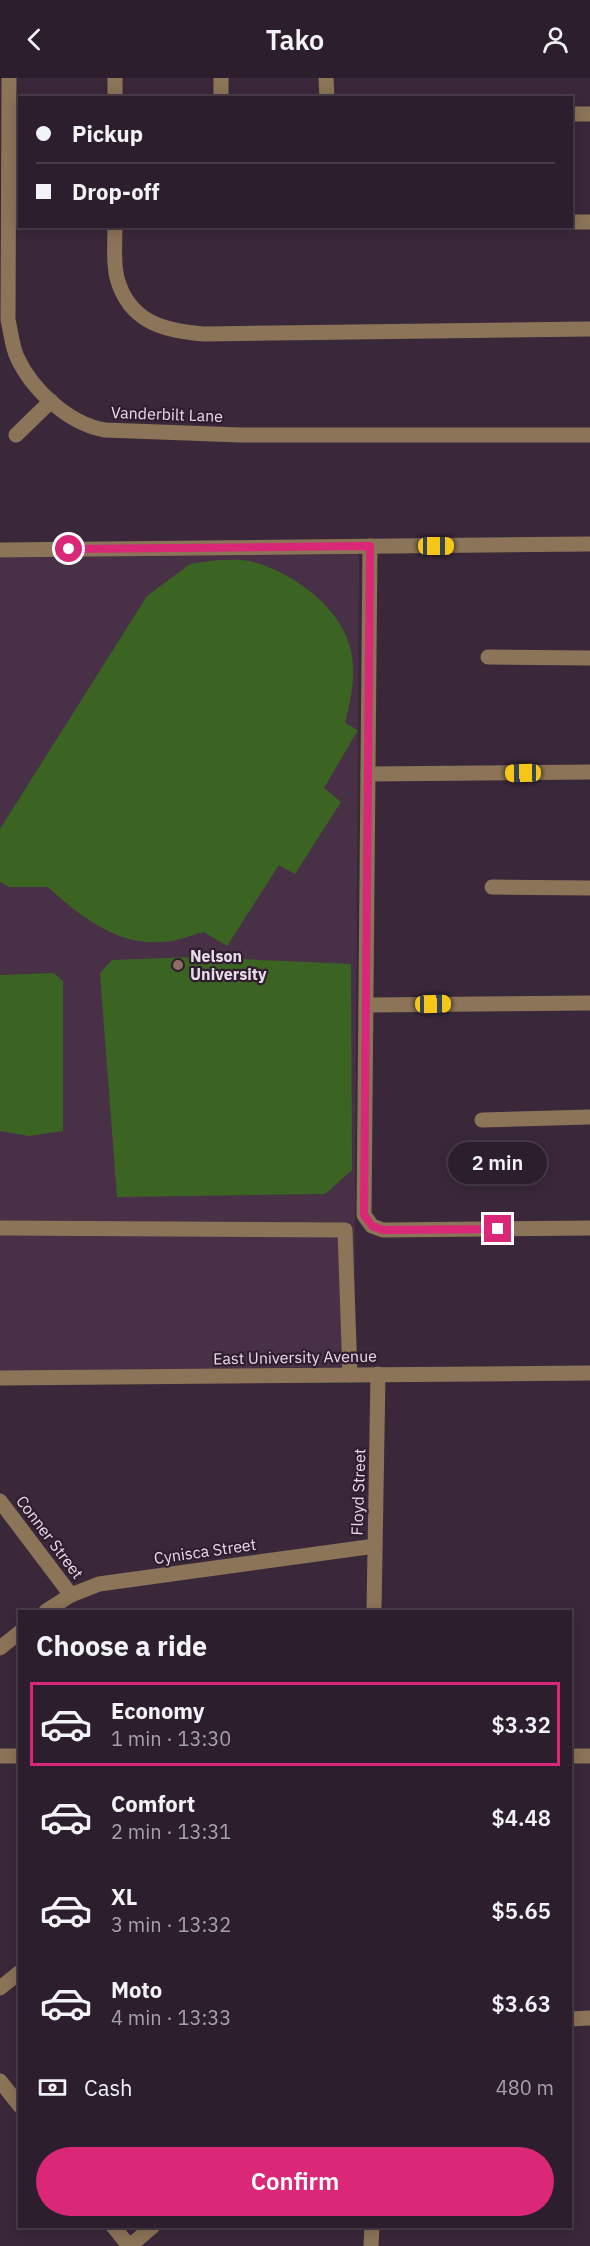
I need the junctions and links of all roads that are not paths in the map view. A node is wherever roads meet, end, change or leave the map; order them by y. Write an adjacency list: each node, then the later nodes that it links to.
1 (9, 78): 14 (street, Vanderbilt Lane)
2 (115, 78): 5 (street)
3 (221, 78): 6 (street)
4 (326, 78): 7 (street)
5 (115, 96)
6 (221, 96)
7 (327, 96)
8 (573, 114): 9 (street)
9 (590, 114)
10 (573, 222): 11 (street)
11 (590, 222)
12 (115, 228): 13 (street)
13 (590, 329)
14 (51, 401): 15 (street); 16 (street, Vanderbilt Lane)
15 (16, 435)
16 (590, 435)
17 (590, 544): 18 (street)
18 (370, 546): 19 (street); 23 (street)
19 (0, 550)
20 (488, 657): 21 (street)
21 (590, 658)
22 (590, 772): 23 (street)
23 (368, 774): 27 (street)
24 (492, 887): 25 (street)
25 (590, 888)
26 (590, 1003): 27 (street)
27 (366, 1005): 31 (street)
28 (590, 1117): 29 (street)
29 (482, 1120)
30 (0, 1228): 34 (street)
31 (590, 1228)
32 (590, 1373): 33 (street, East University Avenue)
33 (378, 1374): 34 (street, East University Avenue); 37 (street, Floyd Street)
34 (350, 1375): 35 (street, East University Avenue)
35 (0, 1378)
36 (0, 1501): 38 (street, Conner Street)
37 (375, 1546): 38 (street, Cynisca Street); 40 (street, Floyd Street)
38 (71, 1595): 39 (street, Cynisca Street)
39 (48, 1610)
40 (374, 1610)
41 (18, 1634): 42 (street)
42 (0, 1648)
43 (0, 1756): 44 (street)
44 (18, 1756)
45 (572, 1756): 46 (street)
46 (590, 1756)
47 (18, 1974): 48 (street)
48 (0, 1988)
49 (590, 2018): 50 (street)
50 (572, 2019)
51 (0, 2081): 52 (street)
52 (18, 2104)
53 (115, 2228): 56 (street)
54 (151, 2228): 56 (street)
55 (372, 2228): 57 (street)
56 (129, 2246)
57 (371, 2246)

